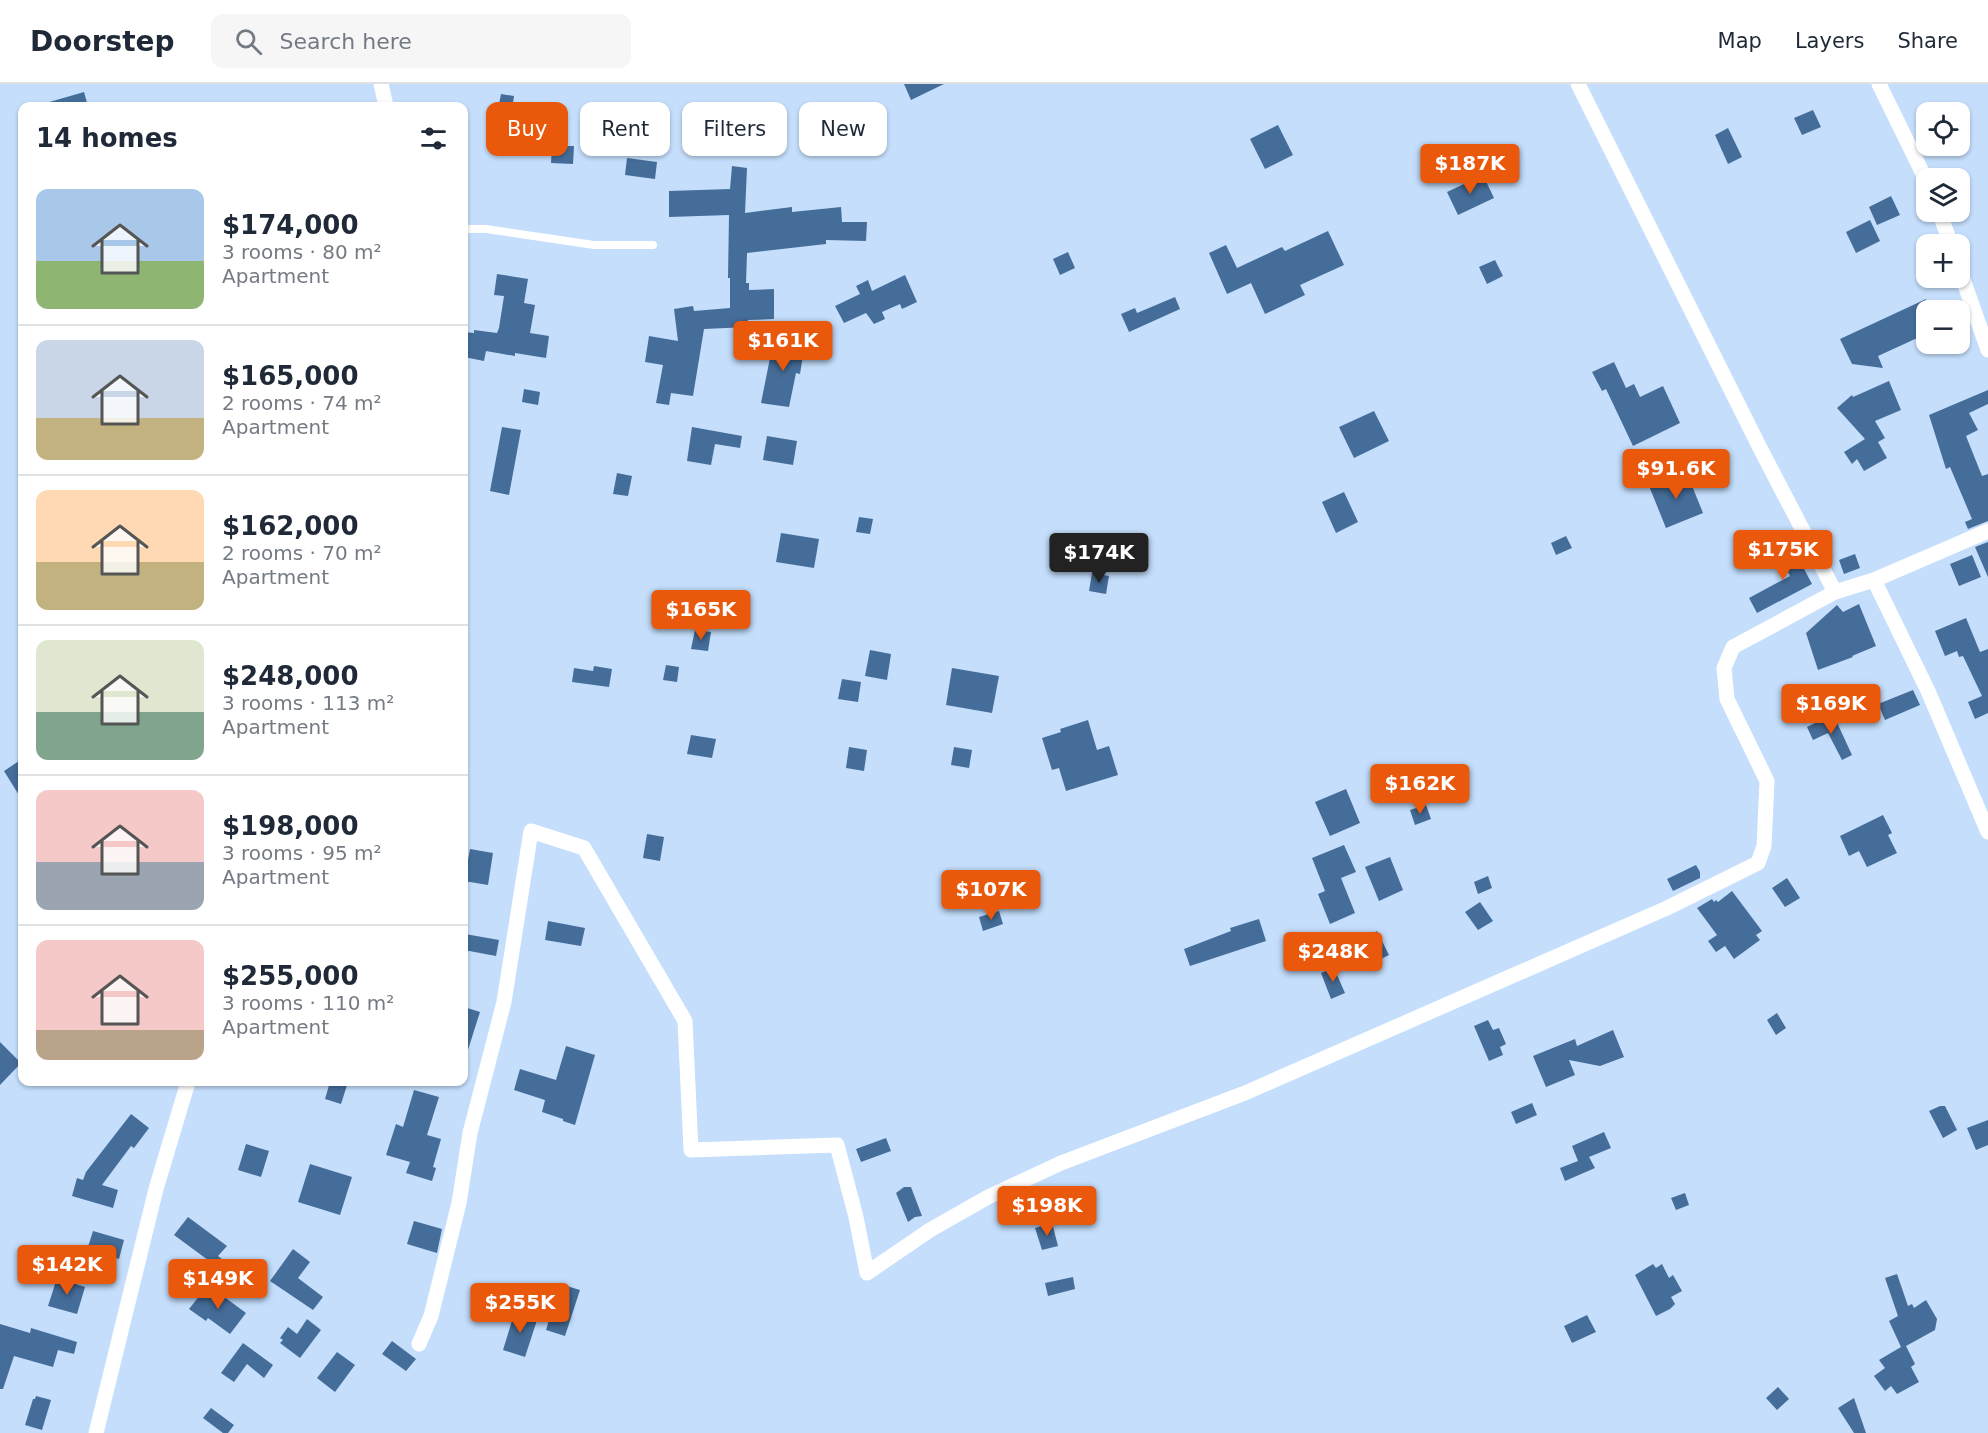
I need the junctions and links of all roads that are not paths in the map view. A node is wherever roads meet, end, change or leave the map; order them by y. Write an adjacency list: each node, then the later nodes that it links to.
1 (381, 84): 4 (street)
2 (1578, 84): 12 (street)
3 (1879, 84): 5 (street)
4 (385, 102)
5 (1920, 168)
6 (468, 229): 7 (lane)
7 (653, 245)
8 (1966, 288): 9 (street)
9 (1988, 351)
10 (1988, 531): 11 (street)
11 (1874, 580): 12 (street); 13 (street)
12 (1834, 592): 15 (street)
13 (1988, 832)
14 (187, 1086): 16 (street)
15 (420, 1344)
16 (96, 1433)

